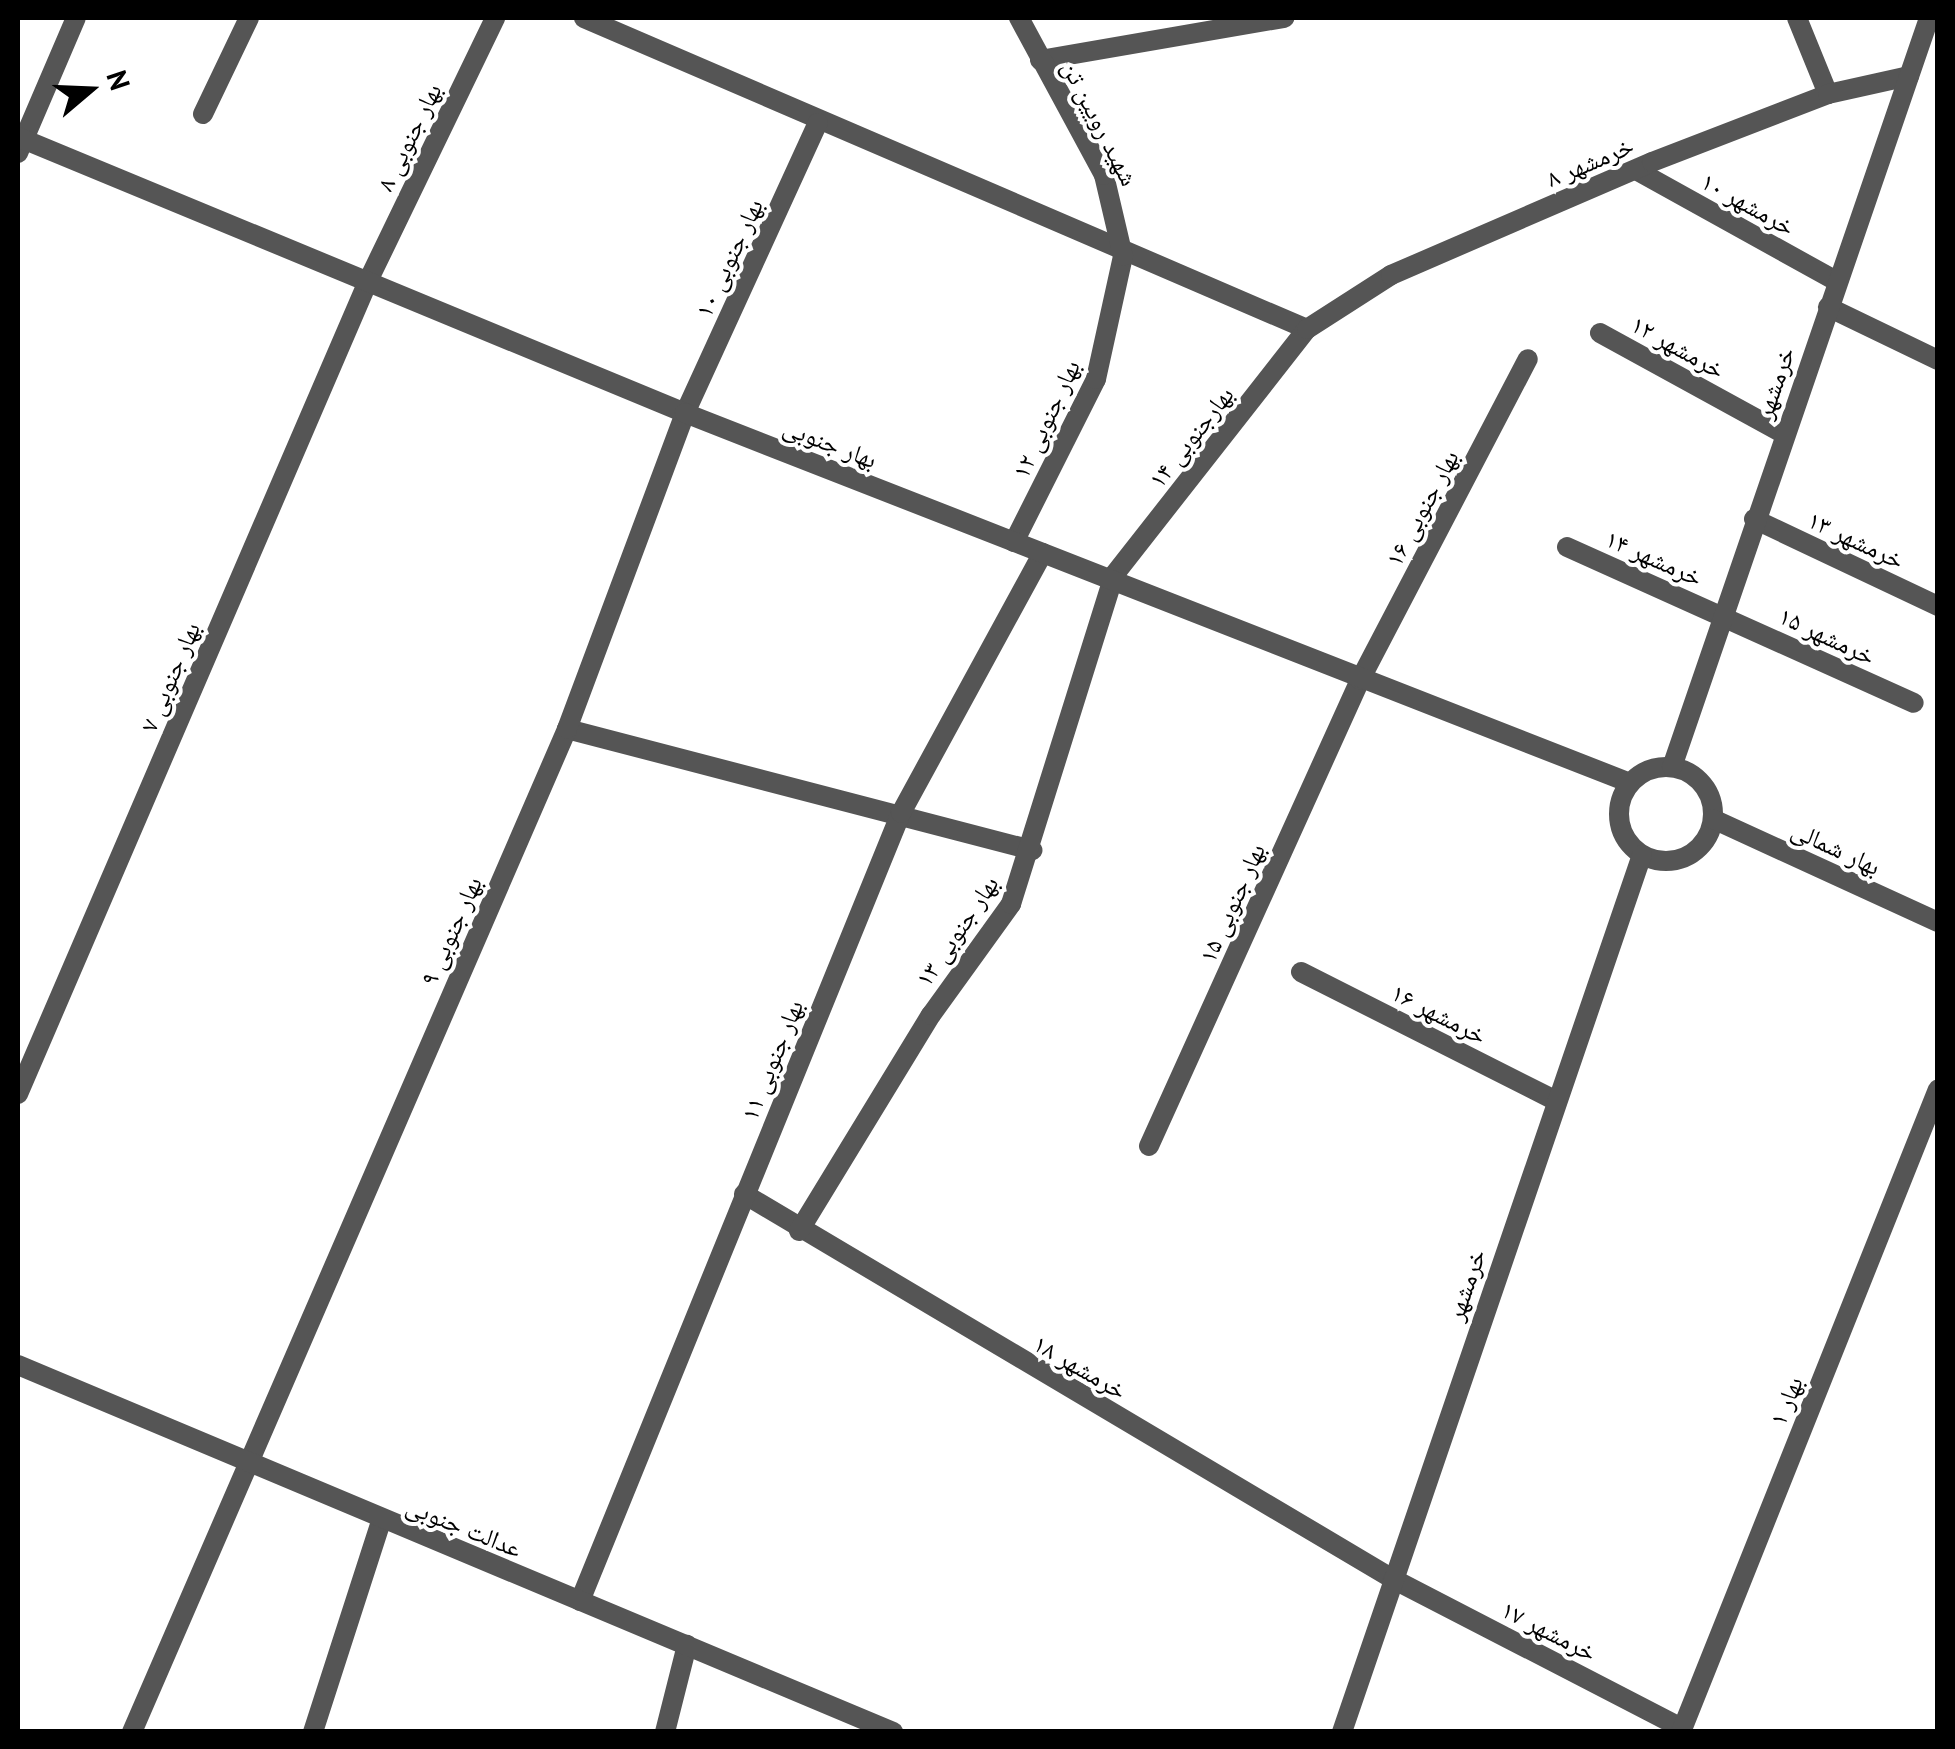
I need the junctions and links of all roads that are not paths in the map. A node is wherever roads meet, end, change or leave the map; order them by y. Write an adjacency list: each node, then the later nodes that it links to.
1 (76, 18): 15 (street)
2 (248, 18): 13 (street)
3 (495, 18): 18 (street, بهار جنوبی ۸)
4 (584, 18): 14 (street)
5 (1019, 18): 10 (street, شهید رویین تن)
6 (1284, 18): 10 (street)
7 (1797, 18): 12 (street)
8 (1929, 18): 9 (street, خرمشهر)
9 (1928, 50): 11 (street, خرمشهر)
10 (1040, 60): 17 (street, شهید رویین تن)
11 (1908, 76): 12 (street, خرمشهر ۸); 19 (street, خرمشهر)
12 (1828, 94): 16 (street, خرمشهر ۸)
13 (203, 114)
14 (818, 123): 17 (street); 25 (street, بهار جنوبی ۱۰)
15 (20, 143): 18 (street, بهار جنوبی)
16 (1636, 170): 19 (street, خرمشهر ۱۰); 21 (street, خرمشهر ۸)
17 (1124, 256): 21 (street); 28 (street, بهار جنوبی ۱۲)
18 (368, 279): 25 (street, بهار جنوبی); 46 (street, بهار جنوبی ۷)
19 (1836, 282): 20 (street, خرمشهر)
20 (1828, 307): 24 (street); 26 (street, خرمشهر)
21 (1307, 329): 31 (street, بهارجنوبی ۱۴)
22 (1600, 333): 26 (street, خرمشهر ۱۲)
23 (1528, 359): 34 (street, بهار جنوبی ۱۶)
24 (1938, 360)
25 (685, 413): 28 (street, بهار جنوبی); 36 (street, بهار جنوبی ۹)
26 (1783, 433): 27 (street, خرمشهر)
27 (1754, 519): 32 (street, خرمشهر ۱۳); 33 (street, خرمشهر)
28 (1014, 542): 30 (street, بهار جنوبی)
29 (1567, 547): 33 (street, خرمشهر ۱۴)
30 (1042, 552): 31 (street, بهار جنوبی); 39 (street, بهار جنوبی ۱۱)
31 (1114, 575): 34 (street, بهار جنوبی); 41 (street, بهار جنوبی ۱۳)
32 (1938, 606)
33 (1720, 614): 35 (street, خرمشهر ۱۵); 37 (street, خرمشهر)
34 (1360, 680): 38 (street, بهار جنوبی); 48 (street, بهار جنوبی ۱۵)
35 (1914, 703)
36 (566, 729): 39 (street); 52 (street, بهار جنوبی ۹)
37 (1672, 767): 38 (street); 40 (street)
38 (1630, 783): 42 (street)
39 (901, 813): 41 (street); 49 (street, بهار جنوبی ۱۱)
40 (1714, 819): 42 (street); 43 (street, بهار شمالی)
41 (1032, 850): 50 (street, بهار جنوبی ۱۳)
42 (1642, 856): 47 (street, خرمشهر)
43 (1938, 922)
44 (1301, 972): 47 (street, خرمشهر ۱۶)
45 (1938, 1090): 57 (street, بهار ۱)
46 (18, 1094)
47 (1554, 1100): 54 (street, خرمشهر)
48 (1149, 1146)
49 (744, 1194): 50 (street, خرمشهر ۱۸); 55 (street, بهار جنوبی ۱۱)
50 (800, 1231): 54 (street, خرمشهر ۱۸)
51 (18, 1365): 52 (street, عدالت جنوبی)
52 (246, 1463): 53 (street, عدالت جنوبی); 58 (street, بهار جنوبی ۹)
53 (382, 1521): 55 (street, عدالت جنوبی); 59 (street)
54 (1393, 1579): 57 (street, خرمشهر ۱۷); 62 (street, خرمشهر)
55 (580, 1601): 56 (street, عدالت جنوبی)
56 (687, 1644): 60 (street); 61 (street, عدالت جنوبی)
57 (1681, 1730)
58 (132, 1732)
59 (313, 1732)
60 (665, 1732)
61 (893, 1732)
62 (1342, 1732)

